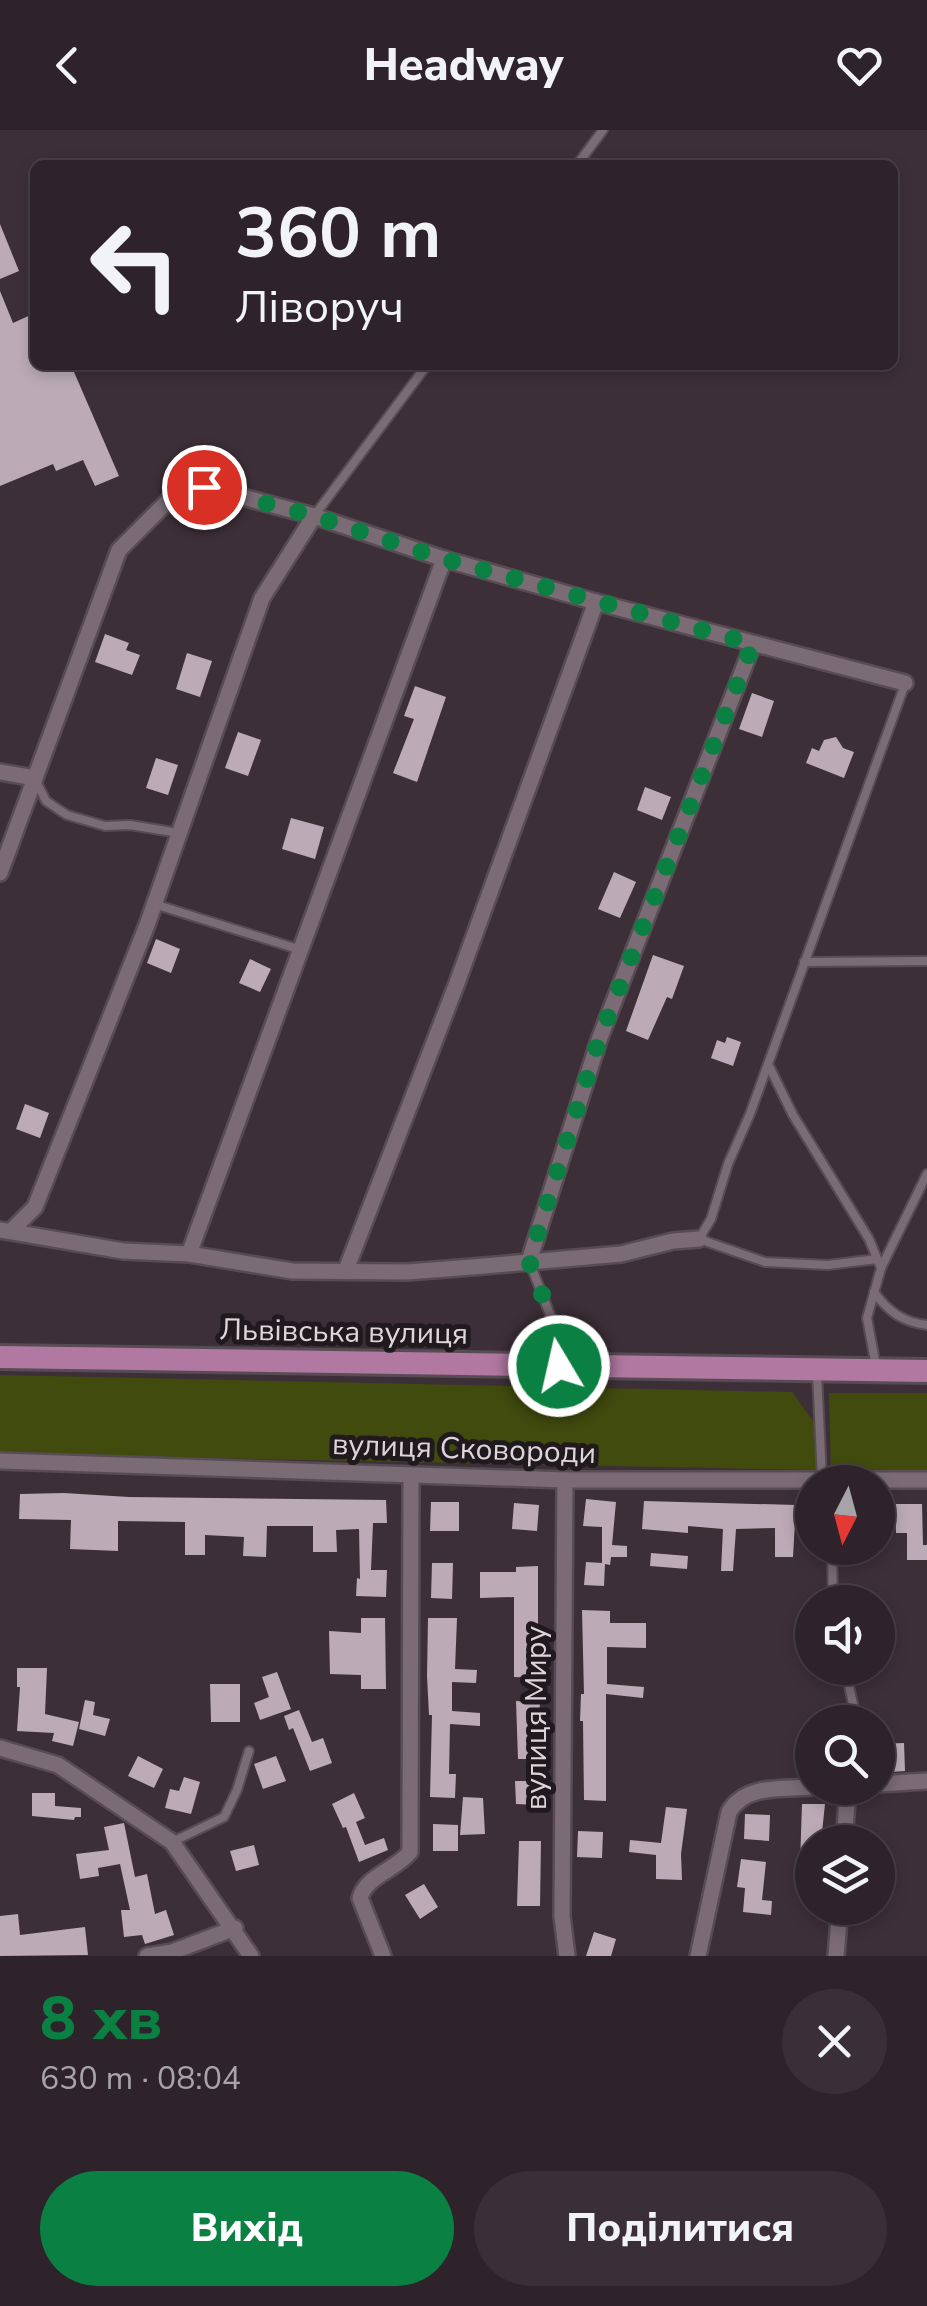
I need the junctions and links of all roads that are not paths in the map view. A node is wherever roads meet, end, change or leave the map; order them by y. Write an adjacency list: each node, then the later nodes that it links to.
1 (603, 130): 2 (lane)
2 (581, 160)
3 (423, 370): 4 (lane)
4 (314, 516): 5 (street); 10 (street); 11 (street)
5 (444, 559): 6 (street); 14 (street)
6 (596, 602): 7 (street); 24 (street)
7 (753, 644): 8 (street); 22 (street)
8 (905, 683): 16 (lane)
9 (0, 772): 10 (street)
10 (35, 778): 11 (lane); 12 (street)
11 (179, 833): 13 (street)
12 (0, 873)
13 (154, 904): 14 (lane); 19 (street)
14 (301, 950): 21 (street)
15 (927, 961): 16 (lane)
16 (804, 962): 17 (lane)
17 (768, 1064): 20 (lane); 23 (lane)
18 (927, 1174): 23 (lane)
19 (5, 1231): 21 (street)
20 (699, 1239): 22 (street); 23 (lane)
21 (189, 1254): 24 (street)
22 (529, 1261): 24 (street); 28 (lane)
23 (879, 1263): 25 (lane)
24 (346, 1270)
25 (874, 1291): 26 (lane); 30 (lane)
26 (927, 1325)
27 (0, 1357): 28 (main road, Львівська вулиця)
28 (559, 1366): 29 (main road, Львівська вулиця)
29 (817, 1369): 30 (main road, Львівська вулиця); 33 (lane)
30 (877, 1370): 31 (main road, Львівська вулиця)
31 (927, 1371)
32 (0, 1461): 34 (street, вулиця Сковороди)
33 (821, 1465)
34 (411, 1475): 35 (street, вулиця Сковороди); 49 (street)
35 (565, 1480): 38 (street, вулиця Сковороди); 50 (street, вулиця Миру)
36 (927, 1480): 37 (street, вулиця Сковороди)
37 (895, 1481)
38 (795, 1482)
39 (0, 1748): 44 (street)
40 (249, 1751): 44 (lane)
41 (927, 1781): 42 (street)
42 (895, 1783)
43 (795, 1789): 51 (street)
44 (172, 1842): 46 (street)
45 (839, 1925): 52 (street)
46 (235, 1928): 47 (street); 48 (street)
47 (147, 1956)
48 (252, 1956)
49 (383, 1956)
50 (567, 1956)
51 (698, 1956)
52 (836, 1956)

